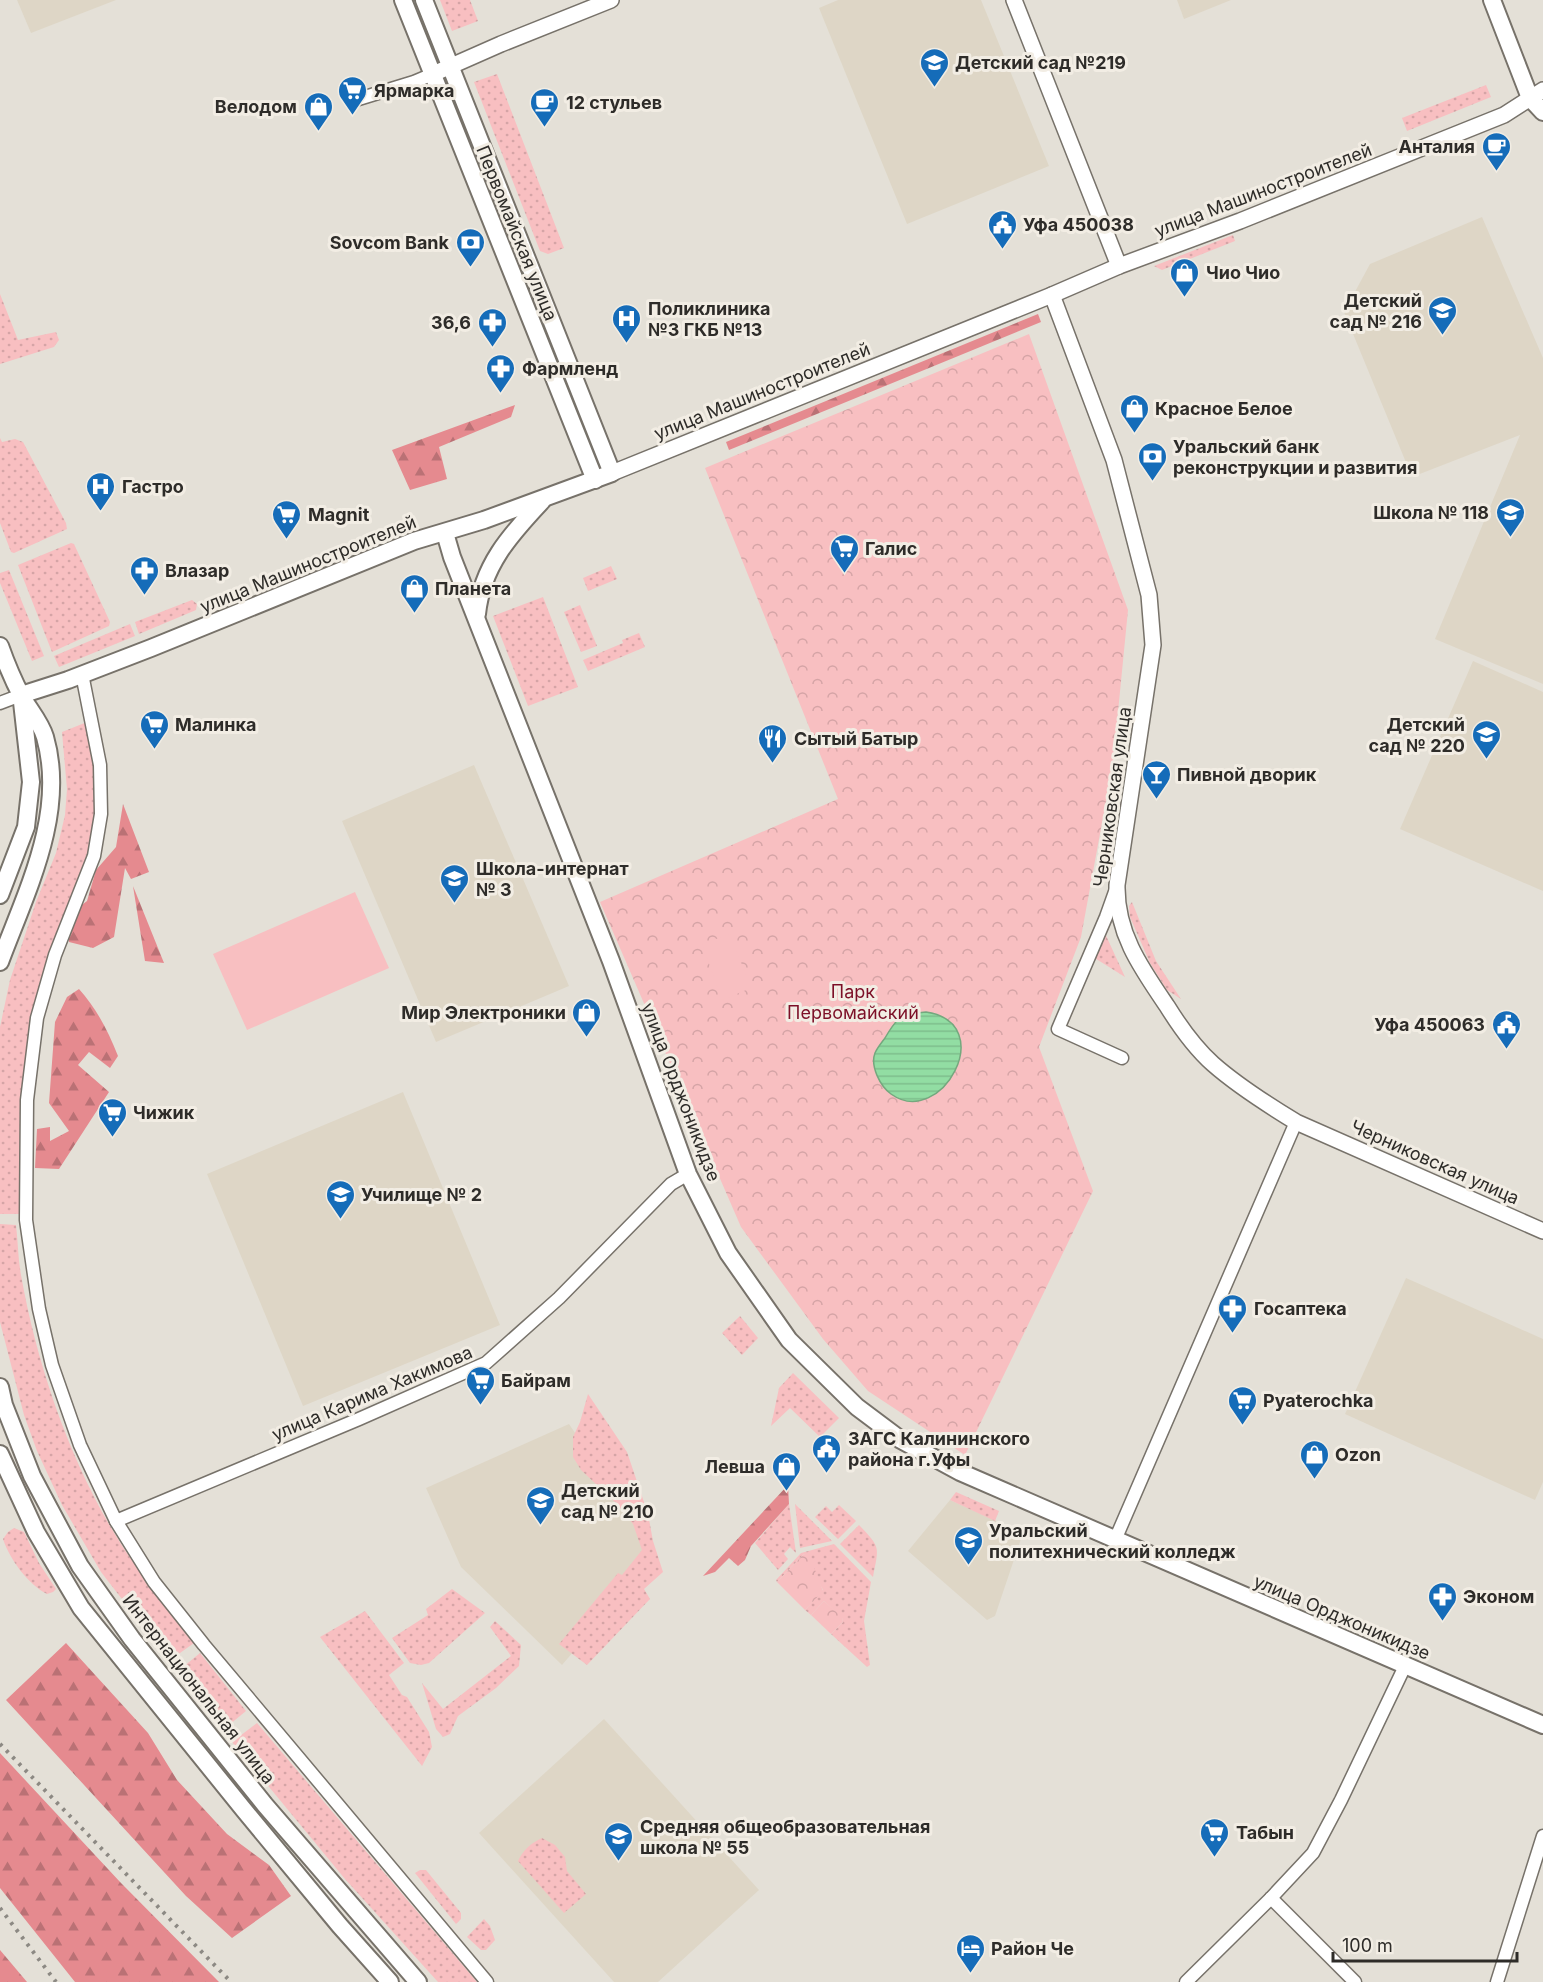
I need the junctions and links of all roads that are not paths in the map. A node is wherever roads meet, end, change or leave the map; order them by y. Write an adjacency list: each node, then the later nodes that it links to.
1 (403, 0): 7 (main road, Первомайская улица)
2 (424, 0): 6 (main road, Первомайская улица)
3 (611, 0): 6 (street)
4 (1014, 0): 11 (street)
5 (1492, 0): 8 (main road)
6 (450, 65): 7 (street); 13 (main road, Первомайская улица)
7 (433, 74): 9 (street); 14 (main road, Первомайская улица)
8 (1537, 94): 10 (main road); 11 (street, улица Машиностроителей)
9 (352, 101)
10 (1543, 112)
11 (1119, 266): 12 (street, улица Машиностроителей)
12 (1052, 295): 13 (street, улица Машиностроителей); 22 (street, Черниковская улица)
13 (612, 473): 14 (main road, улица Машиностроителей)
14 (595, 480): 15 (main road, улица Машиностроителей)
15 (544, 499): 16 (main road, улица Машиностроителей); 17 (main road, улица Орджоникидзе)
16 (445, 533): 17 (main road, улица Орджоникидзе); 19 (main road, улица Машиностроителей)
17 (477, 618): 27 (main road, улица Орджоникидзе)
18 (0, 646): 20 (main road)
19 (82, 674): 20 (main road, улица Машиностроителей); 31 (street)
20 (21, 695): 21 (street, улица Машиностроителей); 23 (main road); 24 (main road)
21 (0, 703)
22 (1117, 885): 25 (street); 26 (street, Черниковская улица)
23 (0, 895)
24 (0, 962)
25 (1122, 1058)
26 (1296, 1122): 28 (street, Черниковская улица); 32 (street)
27 (688, 1174): 31 (street, улица Карима Хакимова); 32 (main road, улица Орджоникидзе)
28 (1543, 1231)
29 (0, 1387): 38 (main road, Интернациональная улица)
30 (0, 1454): 37 (main road)
31 (116, 1521): 39 (street)
32 (1115, 1540): 33 (main road, улица Орджоникидзе)
33 (1405, 1666): 34 (main road, улица Орджоникидзе); 36 (street)
34 (1543, 1725)
35 (1543, 1836): 42 (street)
36 (1271, 1898): 40 (street); 41 (street)
37 (390, 1982)
38 (418, 1982)
39 (487, 1982)
40 (1186, 1982)
41 (1355, 1982)
42 (1497, 1982)

